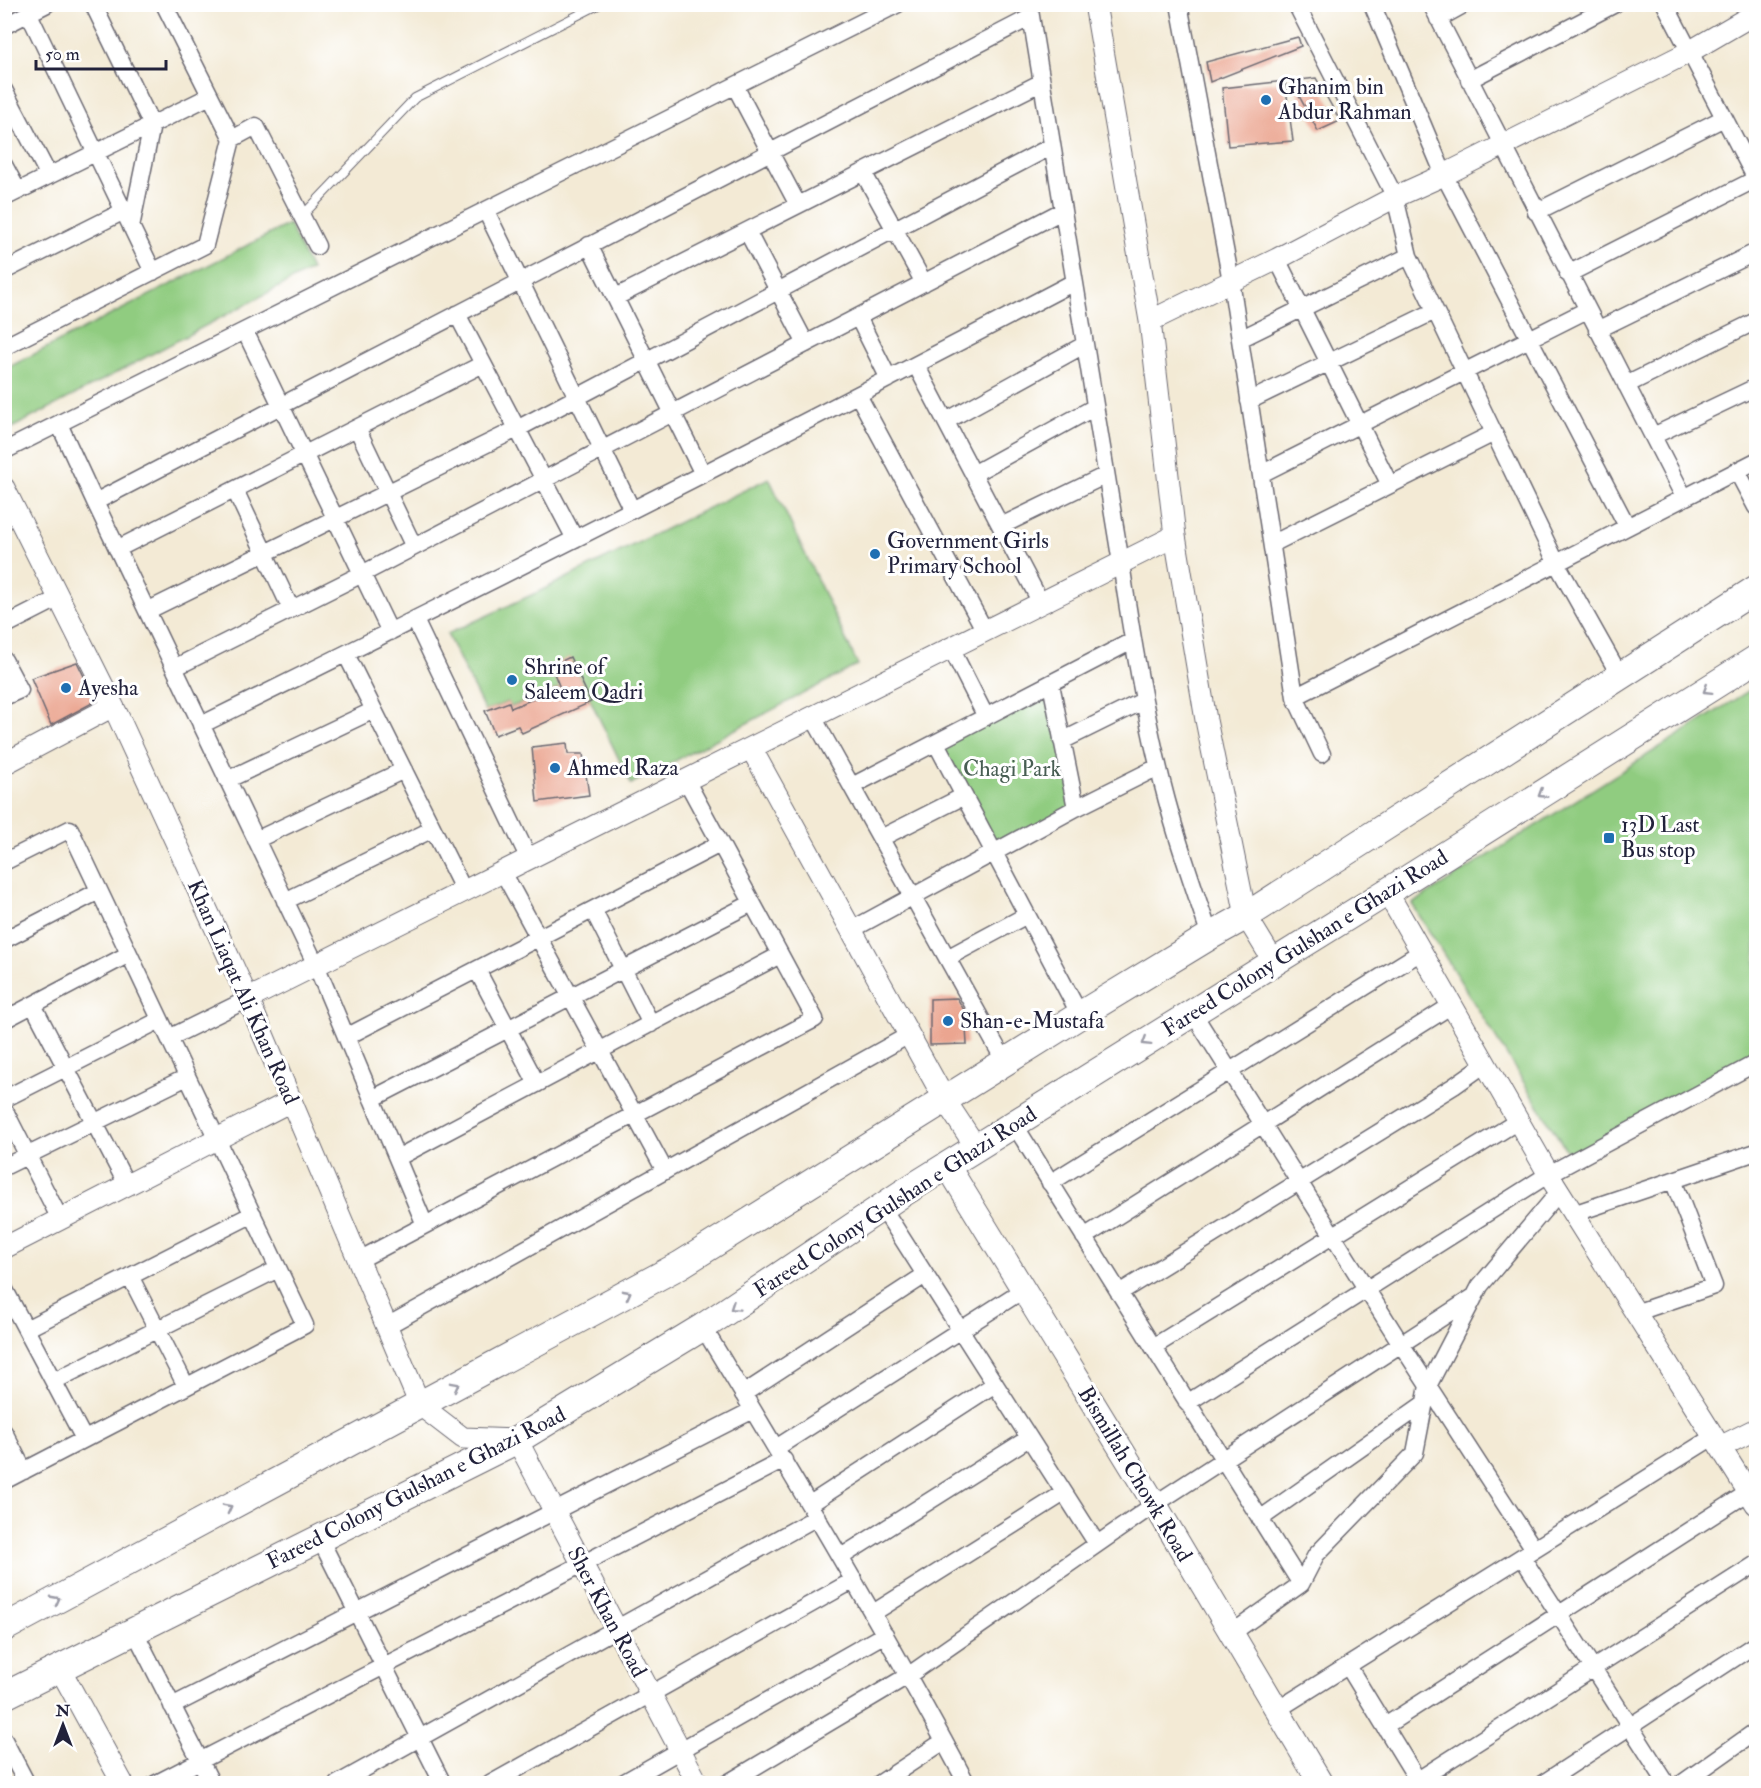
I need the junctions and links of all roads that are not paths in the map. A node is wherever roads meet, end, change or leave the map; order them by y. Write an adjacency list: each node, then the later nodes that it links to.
1 (47, 4): 16 (street)
2 (93, 4): 25 (street)
3 (164, 4): 23 (street)
4 (600, 4): 43 (lane)
5 (898, 4): 21 (street)
6 (1095, 4): 66 (street)
7 (1179, 4): 56 (street)
8 (1296, 4): 37 (street)
9 (1372, 4): 33 (street)
10 (1465, 4): 14 (street)
11 (1615, 4): 19 (street)
12 (1665, 4): 18 (street)
13 (1030, 11): 20 (street); 29 (street)
14 (1434, 12): 19 (street)
15 (1756, 13): 18 (street)
16 (28, 14): 17 (street); 30 (street)
17 (4, 26)
18 (1689, 52): 24 (street); 28 (street)
19 (1469, 80): 28 (street)
20 (1042, 82): 27 (street); 32 (street)
21 (735, 86): 29 (street); 40 (street)
22 (4, 90): 34 (street)
23 (210, 96): 25 (street); 26 (street)
24 (1724, 118): 35 (street); 42 (street)
25 (152, 125): 30 (street); 44 (street)
26 (232, 139): 43 (street); 53 (street)
27 (1052, 146): 41 (street); 45 (street)
28 (1502, 146): 33 (street); 42 (street)
29 (770, 152): 38 (street); 47 (street)
30 (96, 153): 34 (street); 39 (street)
31 (4, 165): 36 (street)
32 (864, 172): 38 (street); 45 (street)
33 (1444, 175): 37 (street); 71 (street)
34 (49, 176): 36 (street)
35 (1756, 179): 54 (street)
36 (11, 195)
37 (1395, 197): 50 (street); 51 (street)
38 (798, 205): 46 (street)
39 (124, 211): 44 (street); 52 (street)
40 (486, 211): 55 (street); 69 (street)
41 (1062, 211): 57 (street); 58 (street)
42 (1536, 212): 54 (street)
43 (302, 216): 48 (street)
44 (131, 227): 53 (street)
45 (895, 229): 58 (street); 59 (street)
46 (747, 231): 59 (street); 60 (street)
47 (589, 245): 55 (street); 60 (street)
48 (317, 246)
49 (1756, 252): 68 (street)
50 (1409, 256): 61 (street); 63 (street)
51 (1277, 259): 56 (street); 61 (street)
52 (4, 271)
53 (153, 272): 74 (street)
54 (1568, 274): 62 (street)
55 (520, 281): 64 (street); 84 (street)
56 (1231, 281): 66 (street); 70 (street)
57 (1074, 282): 73 (street); 78 (street)
58 (924, 283): 65 (street)
59 (778, 290): 72 (street); 75 (street)
60 (616, 297): 75 (street)
61 (1302, 308): 70 (street); 76 (street)
62 (1587, 310): 68 (street); 71 (street)
63 (1435, 311): 76 (street); 79 (street)
64 (457, 314): 77 (street); 86 (street)
65 (858, 317): 72 (street); 80 (street)
66 (1150, 321): 117 (street)
67 (1756, 321): 81 (street)
68 (1597, 330): 81 (street)
69 (245, 331): 86 (street); 90 (street)
70 (1240, 339): 85 (street)
71 (1530, 339): 79 (street); 116 (street)
72 (806, 344): 88 (street)
73 (1084, 345): 87 (street); 89 (street)
74 (4, 347)
75 (647, 360): 84 (street); 88 (street)
76 (1329, 363): 85 (street); 91 (street)
77 (483, 364): 92 (street); 93 (street)
78 (916, 365): 80 (street); 89 (street)
79 (1464, 372): 91 (street); 94 (street)
80 (889, 379): 83 (street)
81 (1626, 385): 95 (street)
82 (1756, 387): 95 (street)
83 (858, 396): 101 (street); 133 (street)
84 (577, 397): 93 (street); 96 (street)
85 (1249, 401): 103 (street)
86 (281, 405): 98 (street); 111 (street)
87 (1095, 407): 102 (street); 104 (street)
88 (673, 413): 96 (street); 101 (street)
89 (945, 421): 102 (street)
90 (59, 424): 97 (street); 111 (street)
91 (1359, 424): 103 (street); 106 (street)
92 (357, 428): 98 (street); 109 (street)
93 (517, 429): 105 (street); 109 (street)
94 (1494, 433): 106 (street); 123 (street)
95 (1653, 436): 110 (street)
96 (602, 450): 105 (street); 113 (street)
97 (4, 451)
98 (305, 455): 108 (street); 114 (street)
99 (1756, 461): 100 (street)
100 (1737, 471): 110 (street); 112 (street)
101 (703, 474): 113 (street)
102 (973, 474): 115 (street)
103 (1261, 474): 119 (street)
104 (1106, 475): 115 (street); 124 (street)
105 (544, 480): 118 (street); 120 (street)
106 (1390, 485): 119 (street)
107 (4, 488): 127 (street, Khan Liaqat Ali Khan Road)
108 (235, 490): 121 (street); 122 (street)
109 (388, 492): 114 (street); 120 (street)
110 (1684, 497): 116 (street)
111 (95, 502): 121 (street)
112 (1756, 507)
113 (632, 510): 118 (street)
114 (335, 518): 122 (street); 125 (street)
115 (1001, 526): 128 (street)
116 (1627, 526): 123 (street)
117 (1175, 536): 124 (street); 179 (street)
118 (575, 539): 131 (street)
119 (1272, 544): 144 (street)
120 (414, 547): 125 (street)
121 (117, 549): 130 (street)
122 (265, 553): 129 (street); 130 (street)
123 (1556, 562): 141 (street); 144 (street)
124 (1121, 563): 128 (street); 135 (street)
125 (362, 574): 129 (street); 134 (street)
126 (1756, 589): 141 (main road)
127 (60, 598): 132 (street); 146 (street, Khan Liaqat Ali Khan Road)
128 (1041, 603): 133 (street)
129 (291, 609): 140 (street)
130 (147, 611): 140 (street)
131 (415, 620): 134 (street); 168 (street)
132 (4, 626)
133 (986, 631): 136 (street)
134 (390, 632): 137 (street)
135 (1132, 641): 142 (street); 145 (street)
136 (951, 648): 148 (street); 149 (street)
137 (346, 654): 147 (street); 150 (street)
138 (1756, 659): 173 (main road, Fareed Colony Gulshan e Ghazi Road, one-way to 173)
139 (4, 660): 143 (street)
140 (174, 668): 150 (street)
141 (1620, 676): 179 (main road)
142 (1051, 684): 149 (street); 151 (street)
143 (4, 697)
144 (1295, 697): 154 (street)
145 (1143, 701): 151 (street); 156 (street)
146 (113, 706): 155 (street); 193 (street, Khan Liaqat Ali Khan Road)
147 (374, 710): 157 (street); 158 (street)
148 (813, 717): 153 (street); 160 (street)
149 (986, 717): 152 (street)
150 (201, 725): 158 (street)
151 (1062, 741): 162 (street)
152 (936, 743): 160 (street); 161 (street)
153 (751, 748): 159 (street); 180 (street)
154 (1322, 754)
155 (4, 764)
156 (1158, 767): 162 (street); 181 (street)
157 (404, 771): 163 (street); 165 (street)
158 (227, 780): 165 (street)
159 (686, 780): 166 (street); 168 (street)
160 (852, 786): 164 (street)
161 (964, 796): 164 (street); 167 (street)
162 (1076, 808): 167 (street)
163 (433, 829): 172 (street); 175 (street)
164 (881, 838): 174 (street)
165 (256, 840): 175 (street)
166 (720, 844): 176 (street); 177 (street)
167 (994, 853): 174 (street); 178 (street)
168 (529, 859): 170 (street)
169 (4, 862): 171 (street)
170 (503, 872): 172 (street); 182 (street)
171 (99, 891): 183 (street); 185 (street)
172 (464, 891): 189 (street)
173 (1388, 892): 184 (street); 188 (main road, Fareed Colony Gulshan e Ghazi Road)
174 (913, 896): 180 (street); 187 (street)
175 (285, 901): 189 (street)
176 (752, 903): 186 (street); 190 (street)
177 (593, 910): 182 (street); 190 (street)
178 (1027, 915): 187 (street); 197 (street)
179 (1246, 916): 181 (main road); 188 (street)
180 (851, 930): 202 (street)
181 (1210, 936): 197 (main road)
182 (539, 938): 191 (street); 192 (street)
183 (4, 940)
184 (1421, 952): 195 (street); 210 (street)
185 (129, 954): 194 (street); 199 (street)
186 (780, 955): 200 (street); 218 (street)
187 (947, 958): 206 (street)
188 (1274, 962): 196 (main road, Fareed Colony Gulshan e Ghazi Road)
189 (316, 965): 193 (street); 204 (street)
190 (623, 969): 192 (street); 200 (street)
191 (477, 970): 201 (street); 204 (street)
192 (570, 996): 201 (street); 205 (street)
193 (248, 999): 203 (street); 216 (street, Khan Liaqat Ali Khan Road)
194 (33, 1005): 198 (street); 209 (street)
195 (1452, 1005): 207 (street); 222 (street)
196 (1193, 1013): 210 (street); 221 (main road, Fareed Colony Gulshan e Ghazi Road, one-way to 221)
197 (1080, 1016): 206 (main road)
198 (4, 1020)
199 (160, 1020): 203 (street); 209 (street)
200 (651, 1024): 205 (street)
201 (508, 1028): 212 (street); 214 (street)
202 (909, 1035): 215 (street); 230 (street)
203 (169, 1038): 211 (street)
204 (346, 1038): 214 (street)
205 (600, 1051): 212 (street); 218 (street)
206 (1005, 1062): 215 (main road)
207 (1485, 1064): 219 (street); 232 (street)
208 (1756, 1064): 234 (street)
209 (66, 1068): 213 (street); 220 (street)
210 (1230, 1071): 222 (street); 233 (street)
211 (187, 1077): 220 (street); 223 (street)
212 (537, 1084): 227 (street)
213 (4, 1099)
214 (372, 1099): 227 (street)
215 (945, 1100): 224 (street); 267 (main road, one-way to 215)
216 (291, 1101): 223 (street); 244 (street, Khan Liaqat Ali Khan Road)
217 (4, 1109): 226 (street)
218 (634, 1114): 230 (street); 240 (street)
219 (1518, 1121): 234 (street); 241 (street)
220 (95, 1123): 226 (street); 235 (street)
221 (1014, 1124): 224 (main road, Fareed Colony Gulshan e Ghazi Road); 233 (street)
222 (1263, 1124): 232 (street); 242 (street)
223 (217, 1139): 235 (street); 237 (street)
224 (976, 1148): 228 (main road, Fareed Colony Gulshan e Ghazi Road)
225 (1756, 1152): 231 (street)
226 (28, 1156): 229 (street); 239 (street)
227 (398, 1158): 240 (street)
228 (947, 1166): 236 (main road, Fareed Colony Gulshan e Ghazi Road); 250 (main road, Bismillah Chowk Road)
229 (4, 1167)
230 (665, 1171): 254 (street)
231 (1673, 1180): 238 (street); 253 (street)
232 (1299, 1181): 241 (street); 251 (street)
233 (1050, 1183): 242 (street)
234 (1554, 1183): 238 (street); 249 (street); 252 (street)
235 (128, 1185): 239 (street)
236 (882, 1207): 246 (street); 255 (main road, Fareed Colony Gulshan e Ghazi Road, one-way to 255)
237 (253, 1214): 245 (street); 247 (street)
238 (1573, 1214): 253 (street)
239 (60, 1220): 243 (street)
240 (426, 1225): 244 (street)
241 (1333, 1235): 249 (street); 260 (street)
242 (1084, 1237): 251 (street)
243 (4, 1248)
244 (359, 1260): 254 (street, Khan Liaqat Ali Khan Road)
245 (278, 1269): 257 (street); 263 (street)
246 (925, 1275): 258 (street); 264 (street)
247 (130, 1276): 256 (street); 257 (street)
248 (4, 1288): 256 (street)
249 (1367, 1289): 259 (street); 266 (street)
250 (1023, 1290): 258 (street); 281 (main road, Bismillah Chowk Road)
251 (1119, 1293): 260 (street)
252 (1474, 1296): 259 (street); 265 (street)
253 (1635, 1313): 274 (street)
254 (387, 1326): 267 (street, Khan Liaqat Ali Khan Road)
255 (703, 1328): 264 (street); 273 (main road, Fareed Colony Gulshan e Ghazi Road)
256 (26, 1329): 261 (street)
257 (157, 1329): 261 (street); 263 (street)
258 (960, 1330): 262 (street); 275 (street)
259 (1401, 1344): 265 (street); 276 (street)
260 (1153, 1347): 266 (street)
261 (54, 1382): 272 (street)
262 (995, 1384): 271 (street); 282 (street)
263 (186, 1386): 272 (street)
264 (743, 1394): 268 (street)
265 (1426, 1395): 284 (street); 287 (street); 292 (street)
266 (1187, 1403): 276 (street)
267 (420, 1405): 273 (street, Khan Liaqat Ali Khan Road); 296 (main road, one-way to 267)
268 (753, 1410): 275 (street); 283 (street)
269 (1756, 1429): 274 (street)
270 (4, 1432): 277 (street)
271 (1029, 1438): 279 (street); 288 (street)
272 (84, 1439): 277 (street)
273 (517, 1440): 283 (street, Sher Khan Road); 285 (main road, Fareed Colony Gulshan e Ghazi Road)
274 (1716, 1442): 280 (street); 287 (street)
275 (780, 1454): 282 (street); 290 (street)
276 (1223, 1460): 281 (street); 284 (street)
277 (24, 1471): 278 (street)
278 (4, 1481)
279 (1064, 1493): 286 (street); 294 (street)
280 (1753, 1498): 295 (street)
281 (1155, 1504): 286 (street); 299 (main road, Bismillah Chowk Road)
282 (814, 1510): 288 (street); 297 (street)
283 (554, 1512): 290 (street, Sher Khan Road); 293 (street)
284 (1260, 1519): 292 (street)
285 (320, 1539): 293 (street); 298 (main road, Fareed Colony Gulshan e Ghazi Road)
286 (1097, 1544): 306 (street)
287 (1528, 1553): 295 (street); 303 (street)
288 (841, 1557): 291 (street)
289 (1756, 1564): 305 (street)
290 (582, 1565): 297 (street, Sher Khan Road); 302 (street)
291 (854, 1580): 294 (street); 307 (street)
292 (1301, 1584): 299 (street)
293 (357, 1612): 302 (street); 309 (street)
294 (873, 1613): 300 (street)
295 (1559, 1614): 305 (street); 311 (street)
296 (4, 1628)
297 (616, 1629): 307 (street, Sher Khan Road); 314 (street)
298 (134, 1630): 304 (main road, Fareed Colony Gulshan e Ghazi Road); 309 (street)
299 (1232, 1633): 310 (main road, Bismillah Chowk Road)
300 (885, 1634): 306 (street); 317 (street)
301 (1756, 1644): 312 (street)
302 (384, 1666): 314 (street); 318 (street)
303 (1348, 1666): 310 (street); 311 (street)
304 (60, 1667): 308 (main road, Fareed Colony Gulshan e Ghazi Road); 321 (street)
305 (1593, 1668): 312 (street); 320 (street)
306 (909, 1675): 316 (street); 329 (street)
307 (650, 1694): 317 (street, Sher Khan Road); 326 (street)
308 (4, 1696)
309 (172, 1706): 318 (street)
310 (1277, 1710): 332 (main road, Bismillah Chowk Road)
311 (1385, 1726): 320 (street)
312 (1630, 1726): 333 (street); 334 (street)
313 (1756, 1731): 335 (street)
314 (420, 1737): 324 (street); 325 (street)
315 (4, 1740): 319 (street)
316 (944, 1741): 330 (street); 331 (street)
317 (680, 1750): 327 (street); 328 (street, Sher Khan Road)
318 (200, 1760): 322 (street); 323 (street)
319 (19, 1781)
320 (1419, 1782)
321 (123, 1784)
322 (155, 1784)
323 (212, 1784)
324 (337, 1784)
325 (444, 1784)
326 (490, 1784)
327 (621, 1784)
328 (698, 1784)
329 (726, 1784)
330 (879, 1784)
331 (967, 1784)
332 (1321, 1784)
333 (1542, 1784)
334 (1667, 1784)
335 (1681, 1784)

